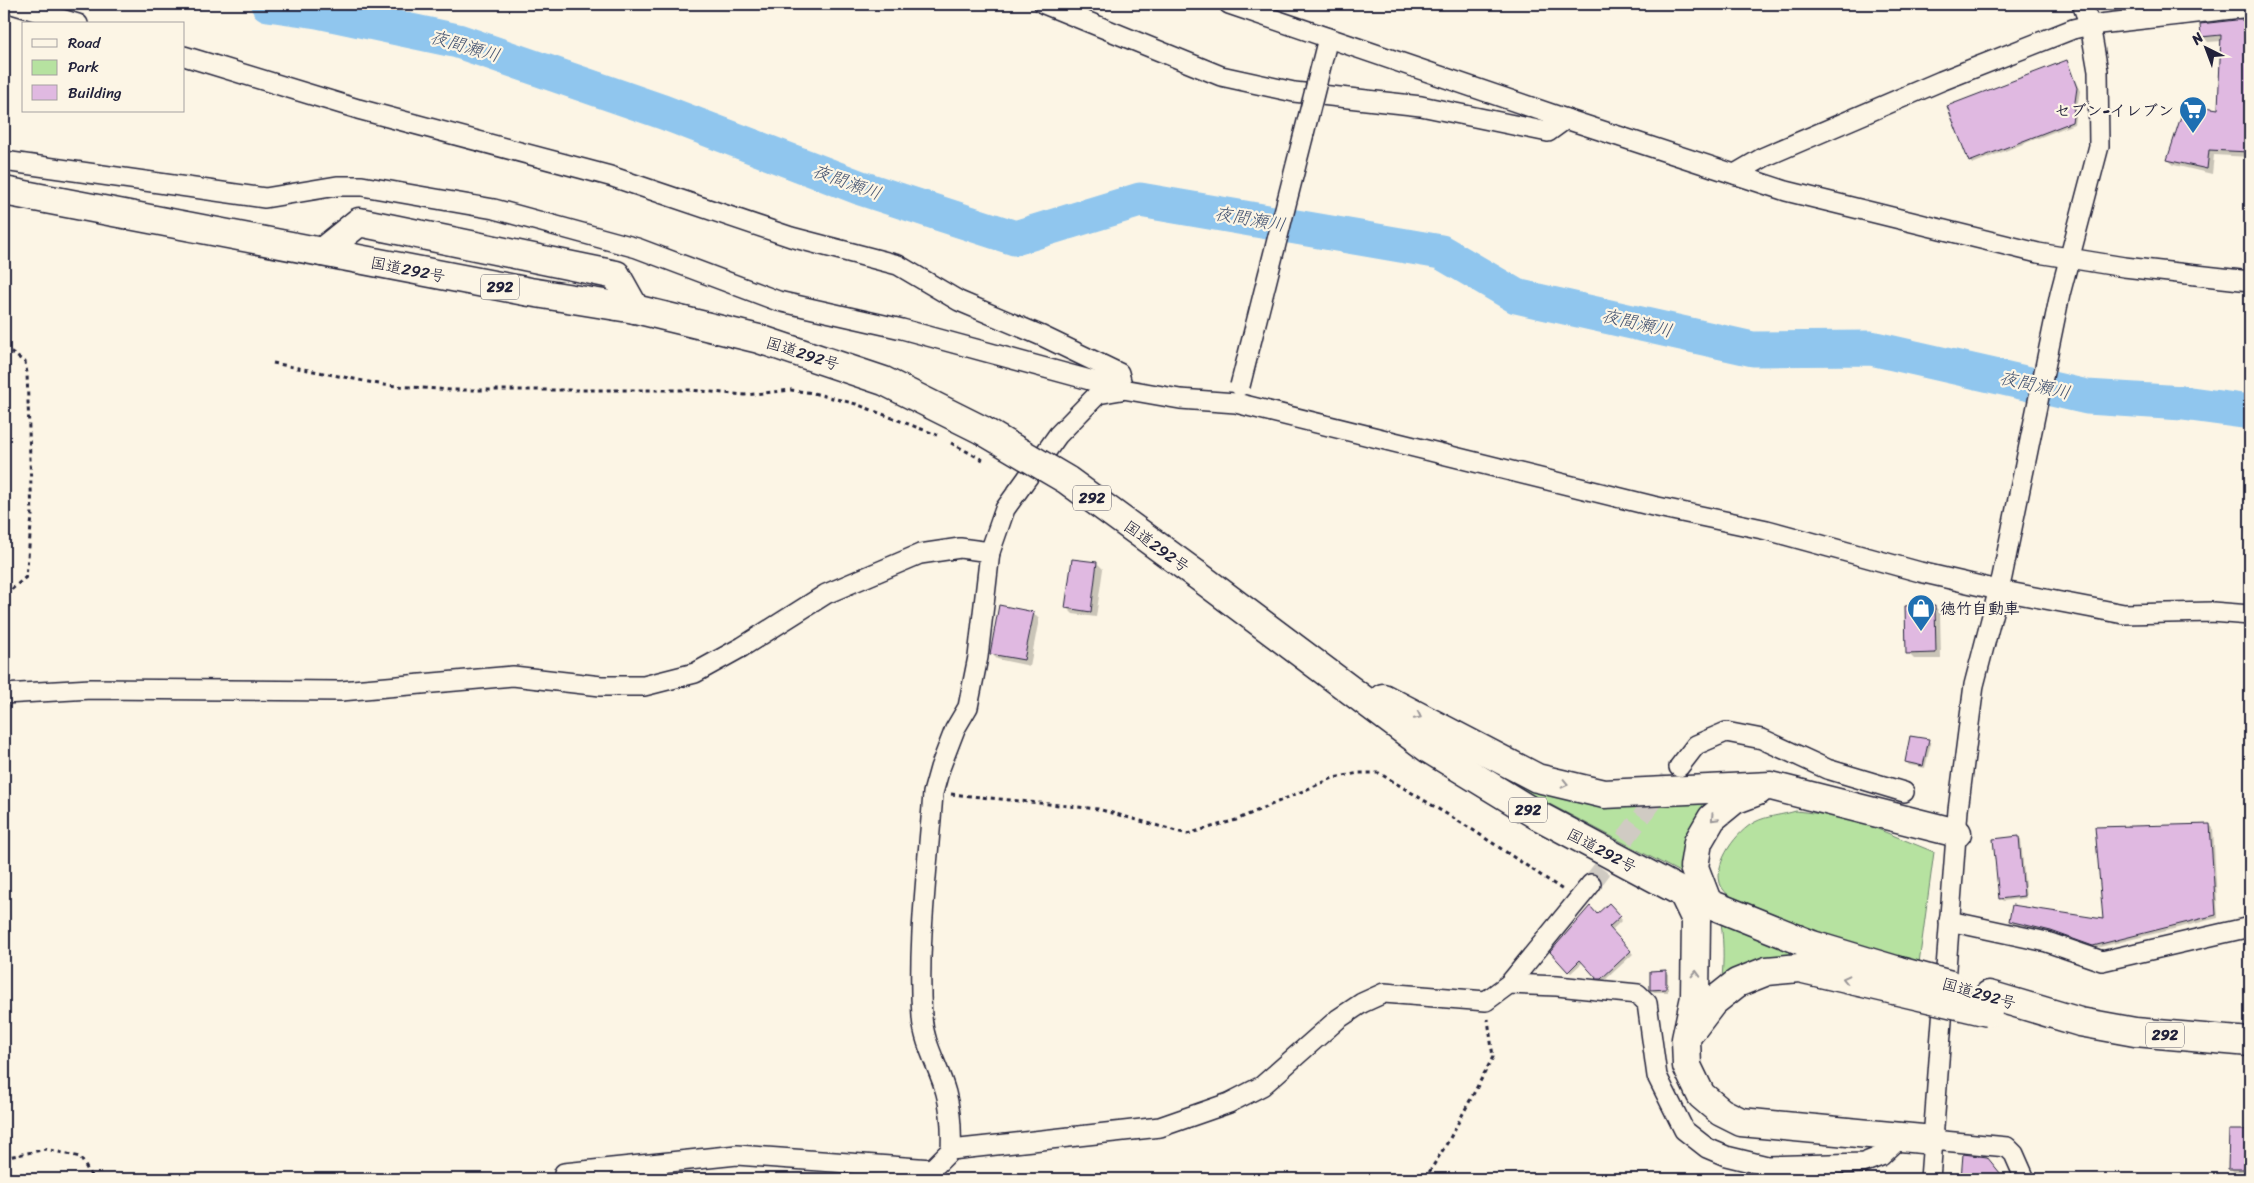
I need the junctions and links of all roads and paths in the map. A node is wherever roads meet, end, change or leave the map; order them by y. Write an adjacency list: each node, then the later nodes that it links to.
1 (12, 4): 6 (street)
2 (1044, 4): 10 (street)
3 (1229, 4): 8 (street)
4 (2082, 4): 7 (street)
5 (2250, 7): 7 (street)
6 (71, 22)
7 (2090, 25): 12 (street); 15 (street)
8 (1328, 38): 10 (street); 21 (street, bridge)
9 (185, 56): 20 (street)
10 (1566, 119): 12 (street)
11 (4, 161): 20 (street)
12 (1735, 174): 15 (street)
13 (4, 191): 14 (highway, 国道292号 / 292)
14 (322, 252): 17 (highway, 国道292号 / 292); 17 (highway)
15 (2069, 258): 16 (street); 26 (street)
16 (2250, 281)
17 (635, 310): 29 (highway, 国道292号 / 292, bridge)
18 (4, 348): 27 (path)
19 (273, 363): 22 (path)
20 (1123, 389): 21 (street); 25 (street)
21 (1238, 395): 26 (street)
22 (940, 437)
23 (948, 441): 24 (path)
24 (990, 464)
25 (990, 552): 30 (street); 33 (street)
26 (2000, 584): 28 (street); 35 (street)
27 (4, 596)
28 (2250, 615)
29 (1312, 662): 32 (highway, one-way to 32); 37 (highway, 国道292号 / 292)
30 (4, 694)
31 (1679, 767): 34 (street)
32 (1771, 786): 35 (highway); 37 (highway, one-way to 37)
33 (933, 792): 38 (path); 48 (street)
34 (1904, 792)
35 (1957, 833): 39 (street)
36 (1591, 884): 38 (street)
37 (1695, 897): 41 (highway, 国道292号 / 292); 44 (highway, one-way to 37)
38 (1578, 900): 42 (street)
39 (1949, 921): 40 (street); 47 (street)
40 (2250, 926)
41 (1896, 981): 44 (highway, one-way to 44); 45 (highway, 292, bridge)
42 (1509, 984): 43 (street); 46 (street)
43 (1486, 1001): 48 (street); 53 (path)
44 (1686, 1039): 46 (highway)
45 (2250, 1042)
46 (1902, 1136): 47 (highway)
47 (1933, 1140): 54 (street); 55 (street)
48 (951, 1150): 51 (street)
49 (4, 1158): 52 (path)
50 (564, 1173): 51 (street)
51 (929, 1174)
52 (93, 1179)
53 (1425, 1179)
54 (1930, 1179)
55 (2025, 1179)

